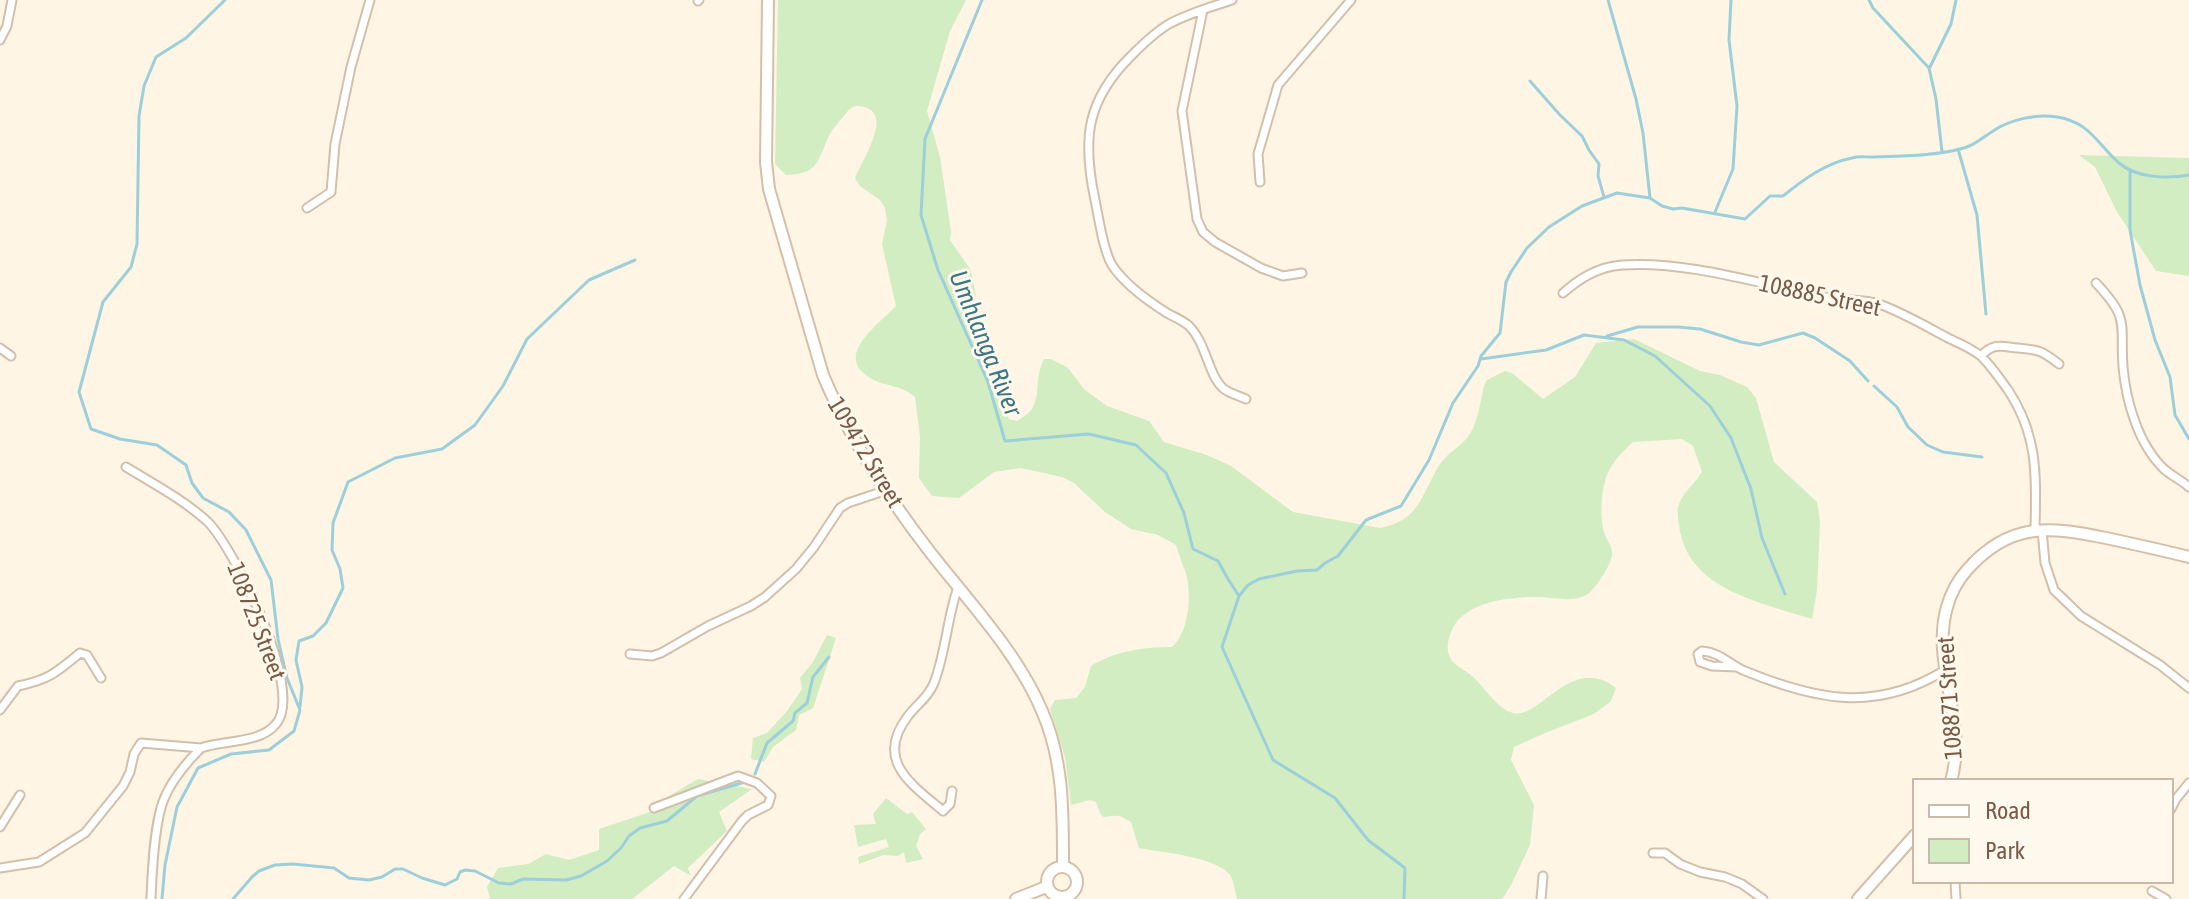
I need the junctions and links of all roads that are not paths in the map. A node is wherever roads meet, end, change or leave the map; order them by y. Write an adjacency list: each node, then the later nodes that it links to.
1 (12, 0): 7 (street)
2 (370, 0): 9 (street)
3 (768, 0): 20 (street, 109472 Street)
4 (1232, 0): 6 (street)
5 (1351, 0): 8 (street)
6 (1203, 10): 10 (street); 17 (street)
7 (0, 40)
8 (1260, 182)
9 (307, 208)
10 (1302, 273)
11 (2096, 283): 19 (street)
12 (1563, 293): 15 (street, 108885 Street)
13 (0, 348): 14 (street)
14 (11, 356)
15 (1981, 356): 16 (street); 21 (street, 108885 Street)
16 (2059, 364)
17 (1246, 399)
18 (126, 467): 30 (street, 108725 Street)
19 (2189, 487)
20 (887, 490): 23 (street, 109472 Street); 24 (street)
21 (2039, 530): 22 (street, 108871 Street); 26 (street, 108871 Street); 28 (street, 108885 Street)
22 (2189, 557)
23 (958, 587): 33 (street); 40 (street, 109472 Street)
24 (630, 654)
25 (1737, 667): 25 (street); 26 (street)
26 (1945, 670): 31 (street, 108871 Street)
27 (101, 678): 29 (street)
28 (2189, 688)
29 (0, 710)
30 (201, 748): 41 (street); 46 (street)
31 (1951, 779)
32 (2189, 783): 35 (street)
33 (952, 791)
34 (20, 795): 37 (street)
35 (2173, 805)
36 (654, 808): 47 (street)
37 (0, 827)
38 (1913, 837): 51 (street)
39 (1653, 853): 50 (street)
40 (1063, 867): 43 (street); 45 (street)
41 (0, 868)
42 (1543, 876): 49 (street)
43 (1046, 887): 45 (street); 48 (street)
44 (2152, 891): 52 (street)
45 (1061, 898)
46 (151, 899)
47 (684, 899)
48 (1016, 899)
49 (1541, 899)
50 (1763, 899)
51 (1858, 899)
52 (2166, 899)

